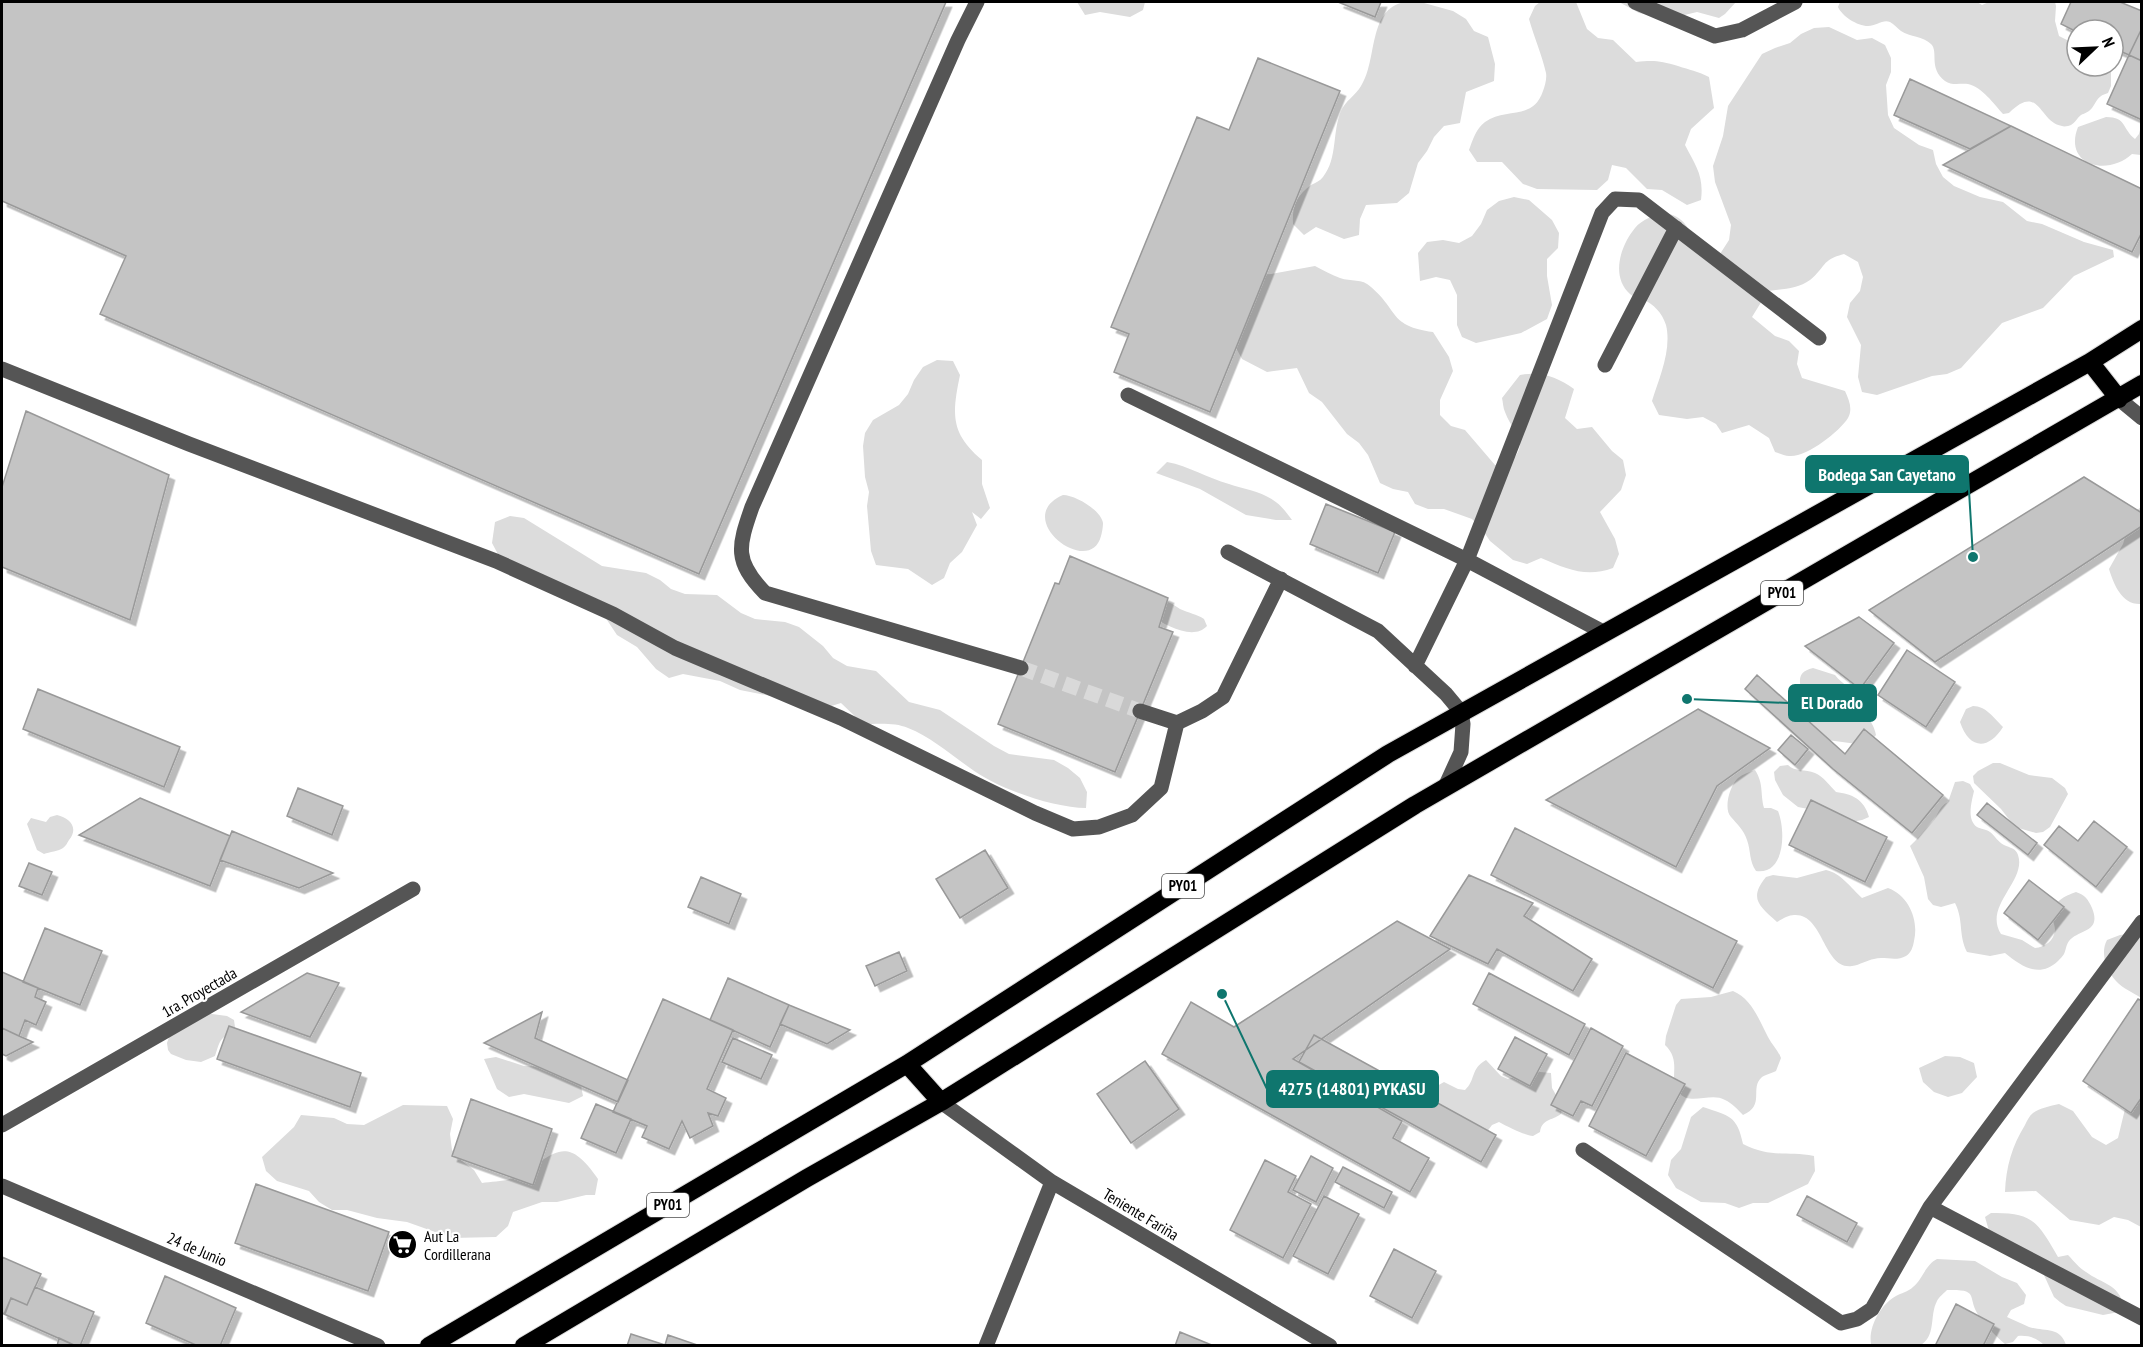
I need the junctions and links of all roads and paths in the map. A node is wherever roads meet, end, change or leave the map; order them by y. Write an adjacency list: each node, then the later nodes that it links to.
1 (977, 2): 19 (street)
2 (1635, 2): 3 (street)
3 (1795, 2)
4 (1676, 228): 6 (street); 8 (street); 15 (street)
5 (2142, 329): 7 (highway, PY01)
6 (1819, 338)
7 (2090, 362): 12 (highway); 17 (highway, PY01)
8 (1605, 365)
9 (2, 369): 22 (street)
10 (2142, 384): 12 (highway, PY01)
11 (1128, 395): 15 (street)
12 (2119, 399): 13 (street); 23 (highway, PY01)
13 (2142, 418)
14 (1228, 552): 16 (street)
15 (1467, 560): 17 (street); 18 (street)
16 (1281, 579): 18 (street); 22 (street)
17 (1605, 633): 21 (highway, PY01)
18 (1415, 666): 21 (street)
19 (1021, 668)
20 (1140, 711): 22 (street)
21 (1461, 712): 23 (street); 26 (highway, PY01)
22 (1176, 723)
23 (1445, 787): 27 (highway, PY01)
24 (413, 890): 28 (street, 1ra. Proyectada)
25 (2140, 929): 32 (street)
26 (907, 1064): 27 (highway); 35 (highway, PY01)
27 (941, 1102): 30 (street, Teniente Fariña); 36 (highway, PY01)
28 (2, 1125)
29 (1583, 1150): 32 (street)
30 (1052, 1182): 37 (street); 38 (street, Teniente Fariña)
31 (2, 1186): 34 (street, 24 de Junio)
32 (1930, 1207): 33 (street)
33 (2142, 1318)
34 (378, 1346)
35 (429, 1346)
36 (524, 1346)
37 (986, 1346)
38 (1330, 1346)

